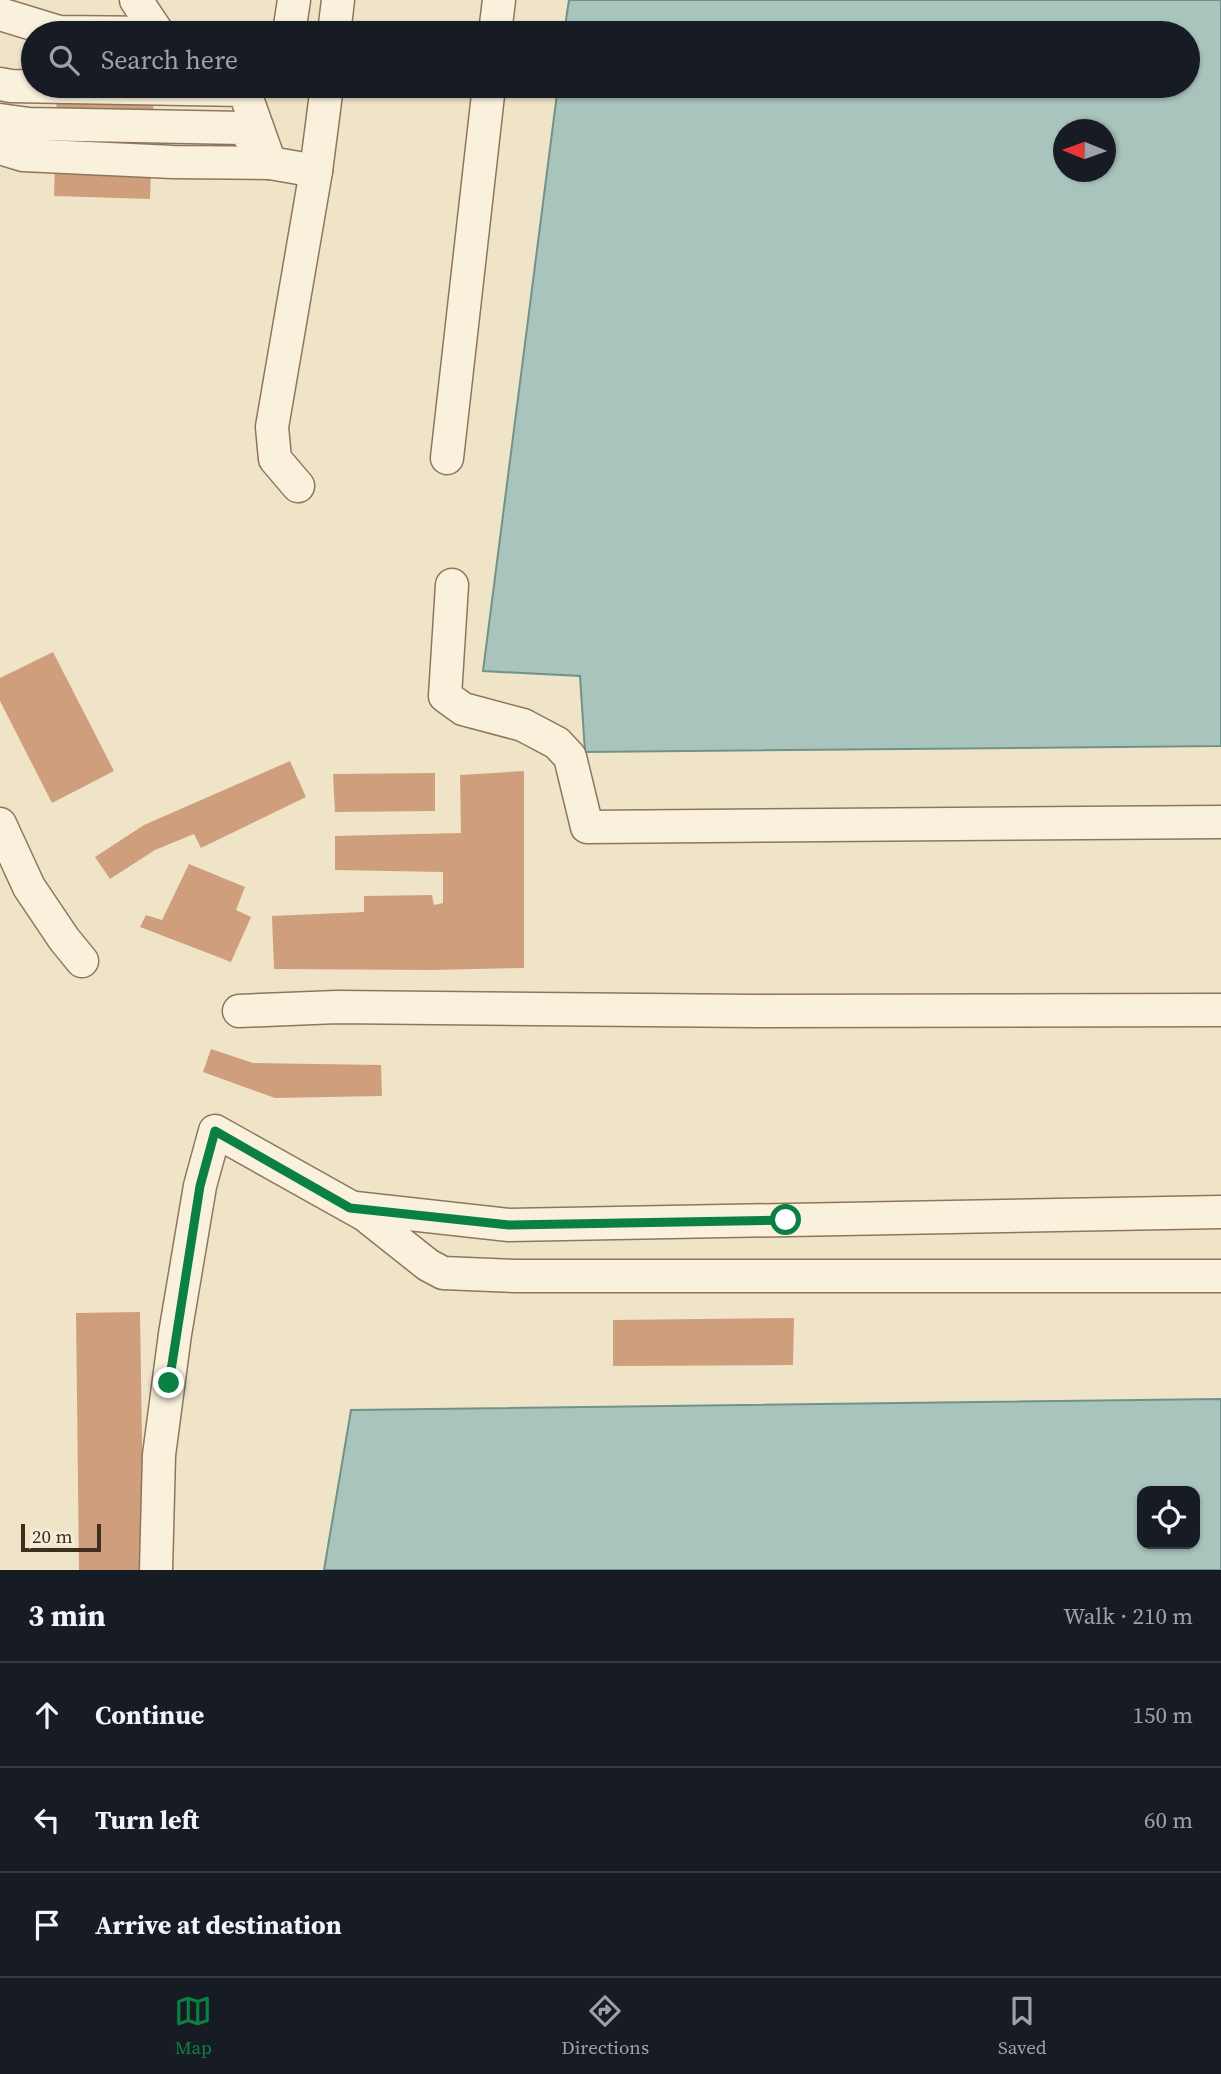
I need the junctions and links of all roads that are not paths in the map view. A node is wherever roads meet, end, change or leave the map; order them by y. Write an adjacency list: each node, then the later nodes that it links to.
1 (136, 0): 7 (lane)
2 (294, 0): 8 (lane)
3 (338, 0): 9 (lane)
4 (499, 0): 10 (lane)
5 (0, 14): 6 (lane)
6 (23, 21)
7 (150, 21)
8 (291, 21)
9 (335, 21)
10 (496, 21)
11 (0, 62): 12 (lane)
12 (21, 64)
13 (0, 84): 14 (lane)
14 (21, 86)
15 (247, 98): 20 (lane)
16 (325, 98): 21 (lane)
17 (488, 98): 22 (lane)
18 (0, 120): 20 (lane)
19 (0, 148): 20 (lane)
20 (270, 163): 21 (lane)
21 (316, 171): 23 (lane)
22 (447, 458)
23 (298, 486)
24 (452, 585): 25 (lane)
25 (1221, 822)
26 (0, 824): 27 (lane)
27 (82, 961)
28 (1221, 1010): 29 (lane)
29 (239, 1011)
30 (350, 1208): 31 (lane); 32 (lane); 33 (lane)
31 (1221, 1212)
32 (1221, 1276)
33 (156, 1570)

